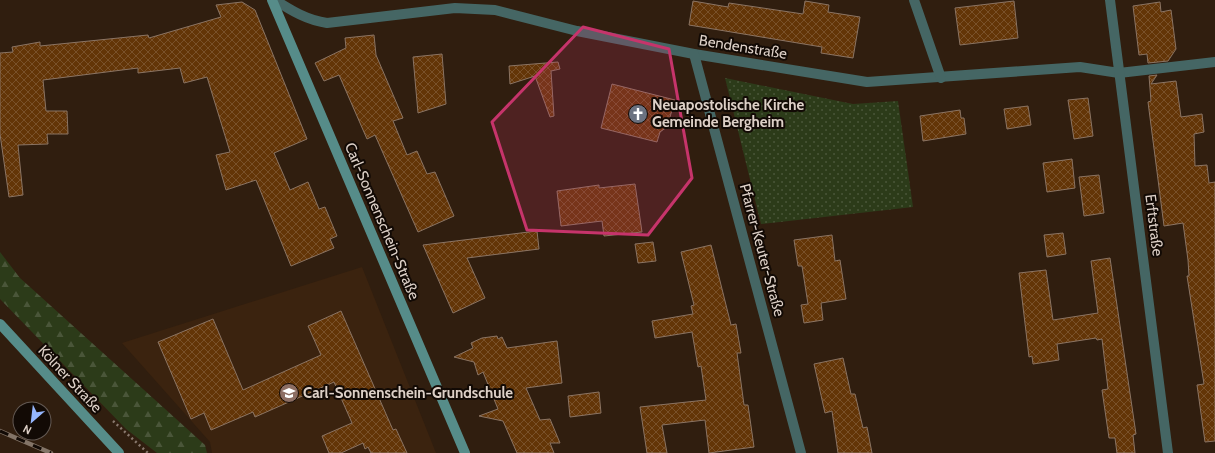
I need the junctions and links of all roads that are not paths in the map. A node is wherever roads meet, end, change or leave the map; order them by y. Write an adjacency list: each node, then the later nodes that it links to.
1 (273, 0): 4 (street, Bendenstraße); 10 (street, Carl-Sonnenschein-Straße)
2 (914, 0): 7 (street)
3 (1110, 0): 6 (street, Erftstraße)
4 (694, 54): 7 (street, Bendenstraße); 11 (street, Pfarrer-Keuter-Straße)
5 (1215, 62): 6 (street, Bendenstraße)
6 (1119, 74): 7 (street, Bendenstraße); 12 (street, Erftstraße)
7 (941, 78)
8 (0, 324): 9 (street, Kölner Straße)
9 (119, 453)
10 (465, 453)
11 (801, 453)
12 (1168, 453)

